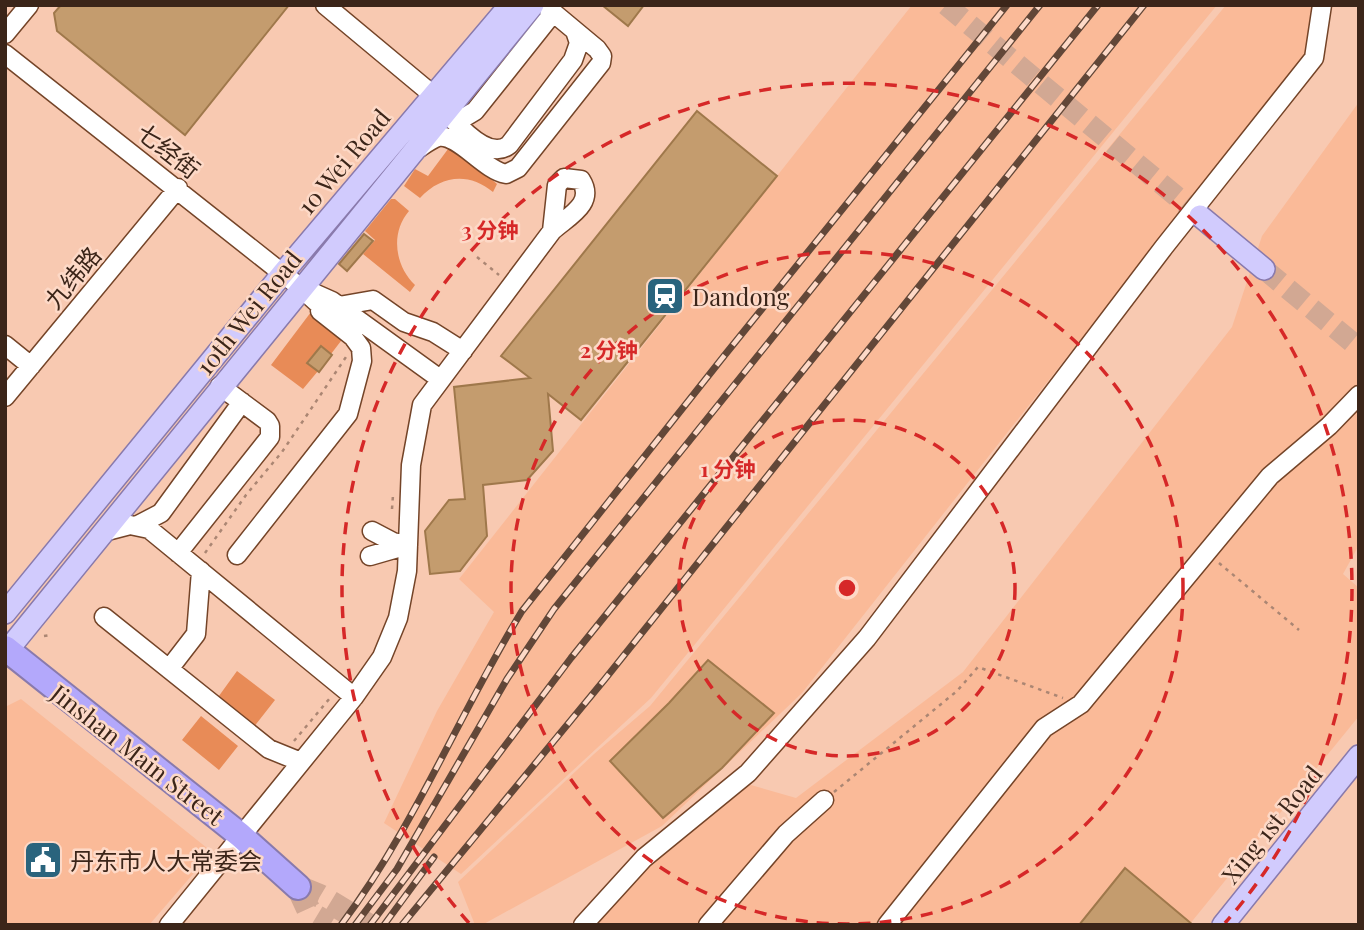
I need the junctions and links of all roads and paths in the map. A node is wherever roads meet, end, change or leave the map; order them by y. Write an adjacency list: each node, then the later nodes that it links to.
1 (29, 5): 7 (street)
2 (325, 5): 9 (street)
3 (510, 5): 9 (main road, 10 Wei Road)
4 (1322, 5): 55 (street)
5 (544, 7): 6 (street); 9 (main road, 10th Wei Road)
6 (575, 31): 9 (street); 10 (street)
7 (5, 34)
8 (5, 54): 11 (street, 七经街)
9 (443, 108): 10 (main road, 10th Wei Road); 16 (main road, 10 Wei Road)
10 (412, 151): 18 (main road, 10th Wei Road)
11 (178, 188): 16 (street, 七经街); 23 (street, 九纬路)
12 (1200, 216): 15 (main road)
13 (552, 231): 22 (street)
14 (477, 257): 17 (path)
15 (1264, 269)
16 (283, 273): 18 (street, 七经街); 38 (main road, 10 Wei Road)
17 (499, 276)
18 (302, 288): 19 (street, 七经街); 25 (main road, 10th Wei Road)
19 (331, 307): 20 (street); 22 (street); 24 (street)
20 (351, 335): 24 (street); 35 (street)
21 (5, 345): 23 (street)
22 (463, 351): 24 (street)
23 (30, 366): 27 (street, 九纬路)
24 (437, 383): 32 (street)
25 (220, 386): 28 (street); 31 (main road, 10th Wei Road)
26 (1359, 395): 33 (street)
27 (5, 397)
28 (242, 402): 29 (street); 34 (street)
29 (138, 525): 31 (street); 34 (street)
30 (372, 531): 32 (street)
31 (103, 532): 43 (main road, 10th Wei Road)
32 (408, 545): 36 (street); 45 (street)
33 (1206, 552): 40 (path); 47 (street)
34 (178, 553): 37 (street)
35 (237, 555)
36 (370, 556)
37 (201, 571): 44 (street); 45 (street)
38 (5, 613)
39 (104, 617): 44 (street)
40 (1299, 630)
41 (50, 635): 42 (path)
42 (44, 636)
43 (6, 650): 51 (highway, Jinshan Main Street)
44 (169, 669): 48 (street)
45 (354, 697): 48 (street)
46 (330, 698): 48 (path)
47 (1081, 705): 50 (path); 57 (street)
48 (294, 756): 51 (street)
49 (1359, 756): 53 (main road, Xing 1st Road)
50 (824, 800): 56 (street)
51 (240, 835): 52 (highway, Jinshan Main Street); 54 (street)
52 (299, 887)
53 (1227, 923)
54 (169, 925)
55 (583, 925)
56 (708, 925)
57 (887, 925)

